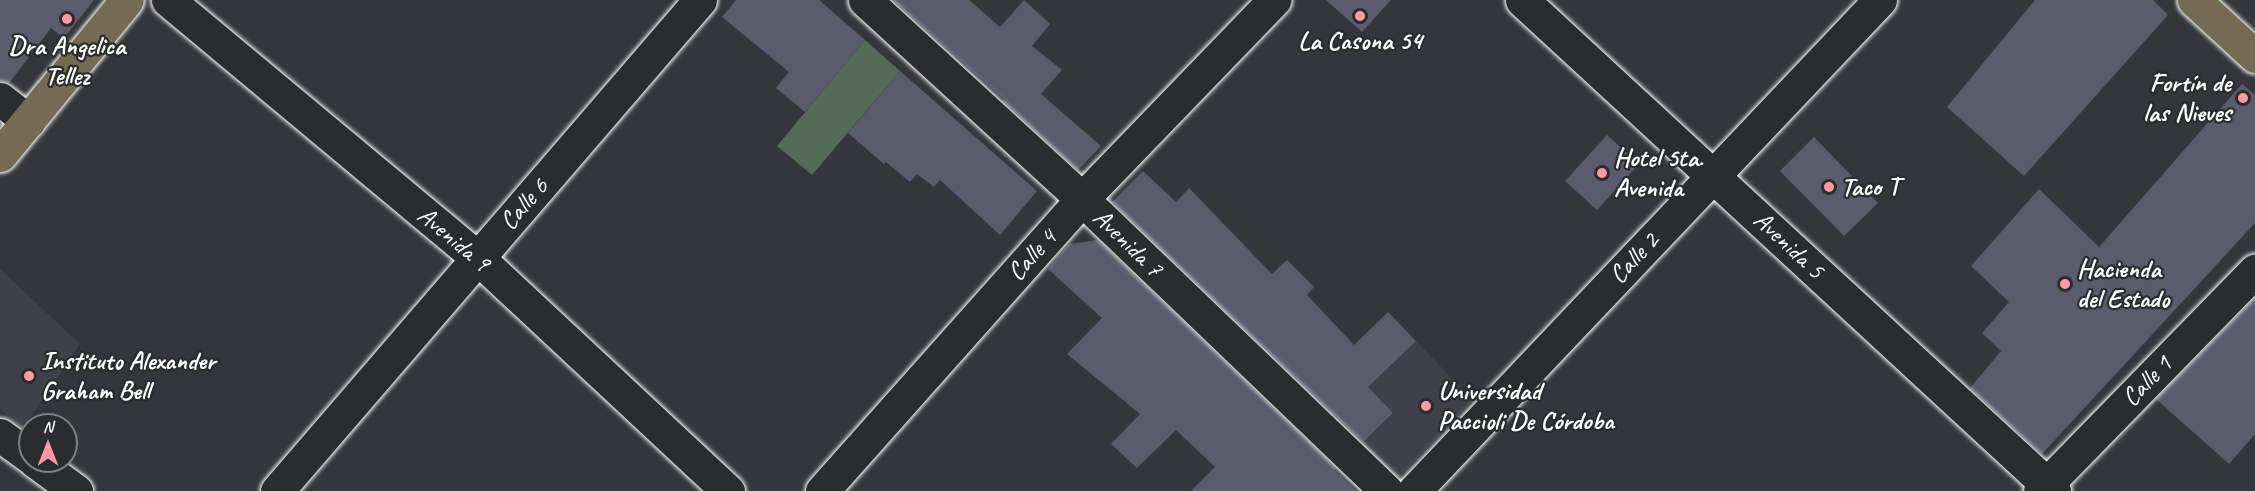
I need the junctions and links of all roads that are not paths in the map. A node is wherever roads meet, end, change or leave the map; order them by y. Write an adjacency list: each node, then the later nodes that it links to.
1 (127, 0): 11 (main road)
2 (168, 0): 15 (street, Avenida 9)
3 (700, 0): 15 (street, Calle 6)
4 (865, 0): 14 (street, Avenida 7)
5 (1274, 0): 14 (street, Calle 4)
6 (1522, 0): 13 (street, Avenida 5)
7 (1880, 0): 13 (street, Calle 2)
8 (2194, 0): 9 (main road)
9 (2255, 56)
10 (0, 99): 11 (street)
11 (28, 121): 12 (main road)
12 (0, 155)
13 (1713, 175): 20 (street, Avenida 5); 26 (street, Calle 2)
14 (1082, 199): 24 (street, Calle 4); 25 (street, Avenida 7)
15 (478, 258): 22 (street, Calle 6); 23 (street, Avenida 9)
16 (2255, 271): 20 (street, Calle 1)
17 (0, 435): 18 (street)
18 (18, 448)
19 (51, 473): 21 (street)
20 (2047, 489)
21 (76, 491)
22 (277, 491)
23 (728, 491)
24 (822, 491)
25 (1387, 491)
26 (1414, 491)

